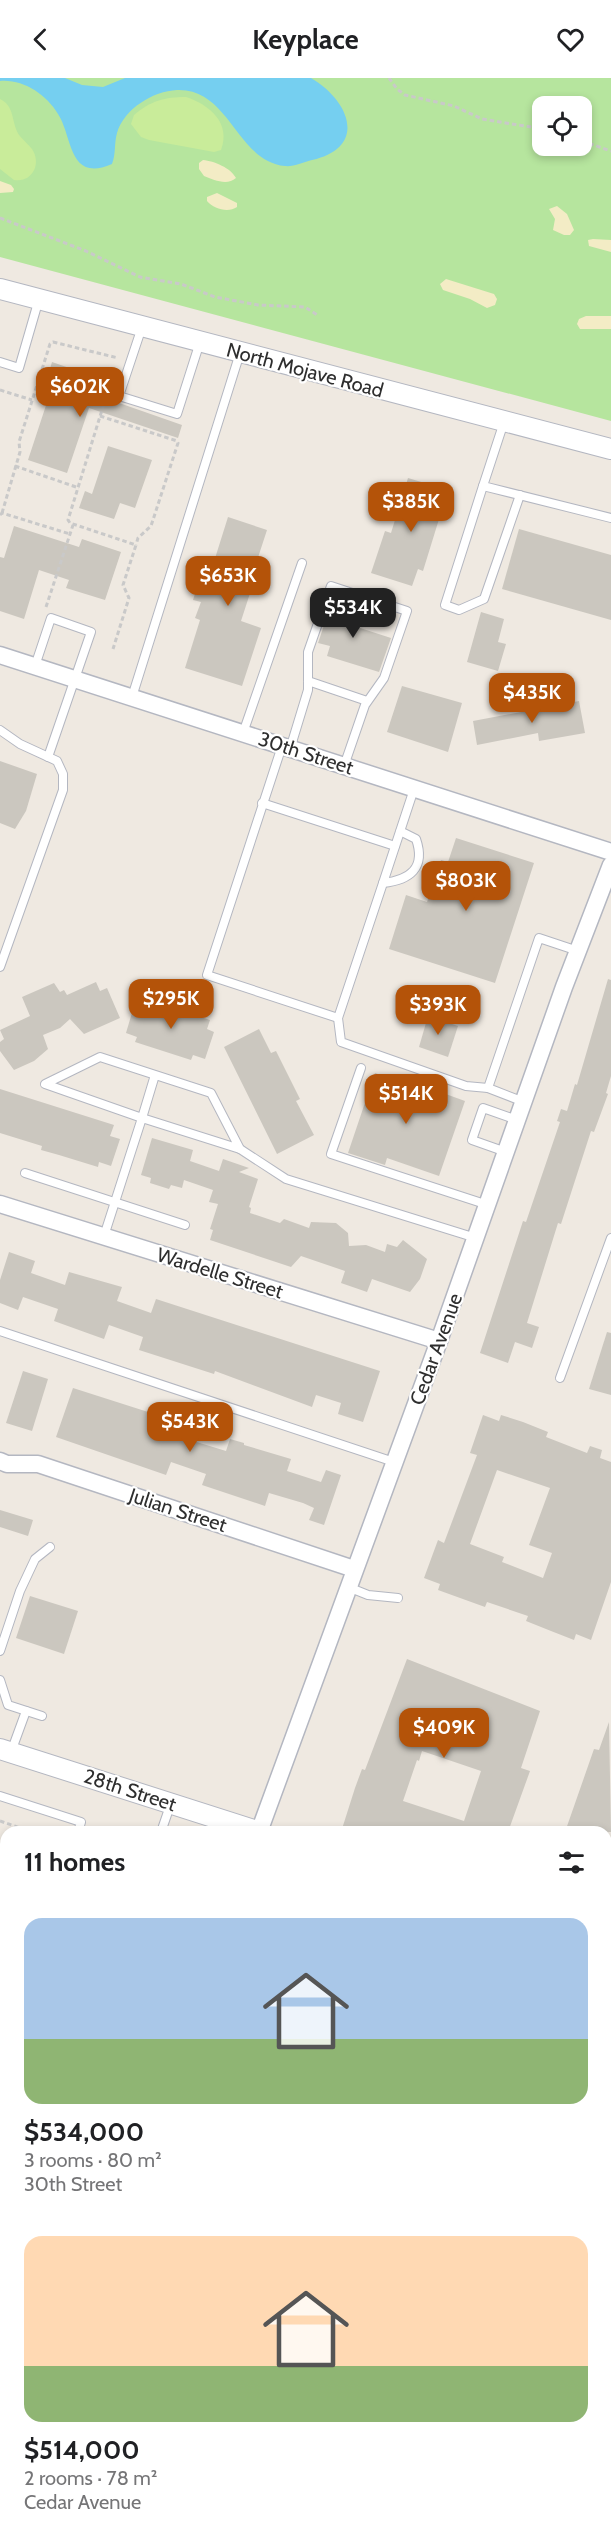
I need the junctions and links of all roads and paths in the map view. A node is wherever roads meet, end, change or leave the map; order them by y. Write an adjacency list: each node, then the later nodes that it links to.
1 (389, 78): 2 (path)
2 (532, 127)
3 (592, 145): 4 (path)
4 (611, 152)
5 (0, 218): 8 (path)
6 (0, 289): 7 (street, North Mojave Road)
7 (39, 299): 9 (street, North Mojave Road); 12 (lane)
8 (319, 316)
9 (142, 327): 10 (street, North Mojave Road); 10 (lane)
10 (200, 342): 11 (street, North Mojave Road)
11 (240, 353): 18 (street, North Mojave Road); 36 (lane)
12 (0, 362)
13 (116, 368): 16 (path)
14 (110, 387): 17 (path)
15 (0, 390): 16 (path)
16 (32, 400): 20 (path)
17 (100, 417): 22 (path); 28 (path)
18 (504, 421): 19 (street, North Mojave Road); 21 (lane)
19 (611, 449)
20 (15, 466): 22 (path); 24 (path)
21 (483, 486): 23 (lane); 23 (lane)
22 (79, 488): 26 (path)
23 (520, 495): 25 (lane)
24 (1, 514): 27 (path)
25 (611, 518)
26 (73, 525): 27 (path); 28 (path)
27 (70, 534): 30 (path)
28 (136, 545): 31 (path)
29 (302, 563): 39 (lane)
30 (44, 613)
31 (113, 649)
32 (0, 655): 33 (street, 30th Street)
33 (35, 666): 34 (street, 30th Street); 34 (lane)
34 (75, 679): 36 (street, 30th Street); 41 (lane)
35 (308, 681): 37 (lane); 37 (lane); 40 (lane)
36 (132, 698): 39 (street, 30th Street)
37 (367, 701): 42 (lane)
38 (0, 730): 41 (lane)
39 (243, 733): 40 (street, 30th Street)
40 (286, 747): 42 (street, 30th Street); 44 (lane)
41 (48, 757): 51 (lane)
42 (344, 766): 43 (street, 30th Street)
43 (414, 789): 45 (lane); 47 (street, 30th Street)
44 (262, 803): 46 (lane); 52 (lane)
45 (400, 831): 46 (lane); 49 (lane)
46 (395, 846): 49 (lane)
47 (611, 852)
48 (611, 865): 50 (street, Cedar Avenue)
49 (383, 883): 52 (lane)
50 (578, 951): 55 (lane); 56 (street, Cedar Avenue)
51 (0, 967)
52 (338, 1018): 55 (lane)
53 (361, 1068): 64 (lane)
54 (155, 1075): 57 (lane); 57 (lane); 59 (lane)
55 (488, 1088): 56 (lane)
56 (524, 1102): 58 (street, Cedar Avenue)
57 (142, 1118): 59 (lane); 62 (lane)
58 (517, 1120): 60 (street, Cedar Avenue); 60 (lane)
59 (240, 1149): 67 (lane)
60 (506, 1152): 64 (street, Cedar Avenue)
61 (25, 1173): 62 (lane)
62 (113, 1202): 65 (lane); 66 (lane)
63 (0, 1204): 66 (street, Wardelle Street)
64 (488, 1205): 67 (street, Cedar Avenue)
65 (185, 1225)
66 (104, 1236): 70 (street, Wardelle Street)
67 (476, 1238): 70 (street, Cedar Avenue)
68 (611, 1238): 71 (lane)
69 (0, 1331): 73 (lane)
70 (439, 1341): 73 (street, Cedar Avenue)
71 (560, 1378)
72 (0, 1461): 75 (street, Julian Street)
73 (394, 1462): 75 (street, Cedar Avenue)
74 (50, 1547): 78 (lane)
75 (354, 1569): 76 (street, Cedar Avenue)
76 (347, 1586): 77 (lane); 90 (street, Cedar Avenue)
77 (398, 1598)
78 (0, 1651)
79 (0, 1680): 80 (lane)
80 (26, 1711): 81 (lane); 82 (lane)
81 (42, 1716)
82 (5, 1750): 84 (street, 28th Street)
83 (0, 1796): 87 (lane)
84 (171, 1803): 88 (lane); 89 (street, 28th Street)
85 (0, 1821): 86 (path)
86 (15, 1826)
87 (80, 1826)
88 (163, 1826)
89 (243, 1826)
90 (261, 1826)

